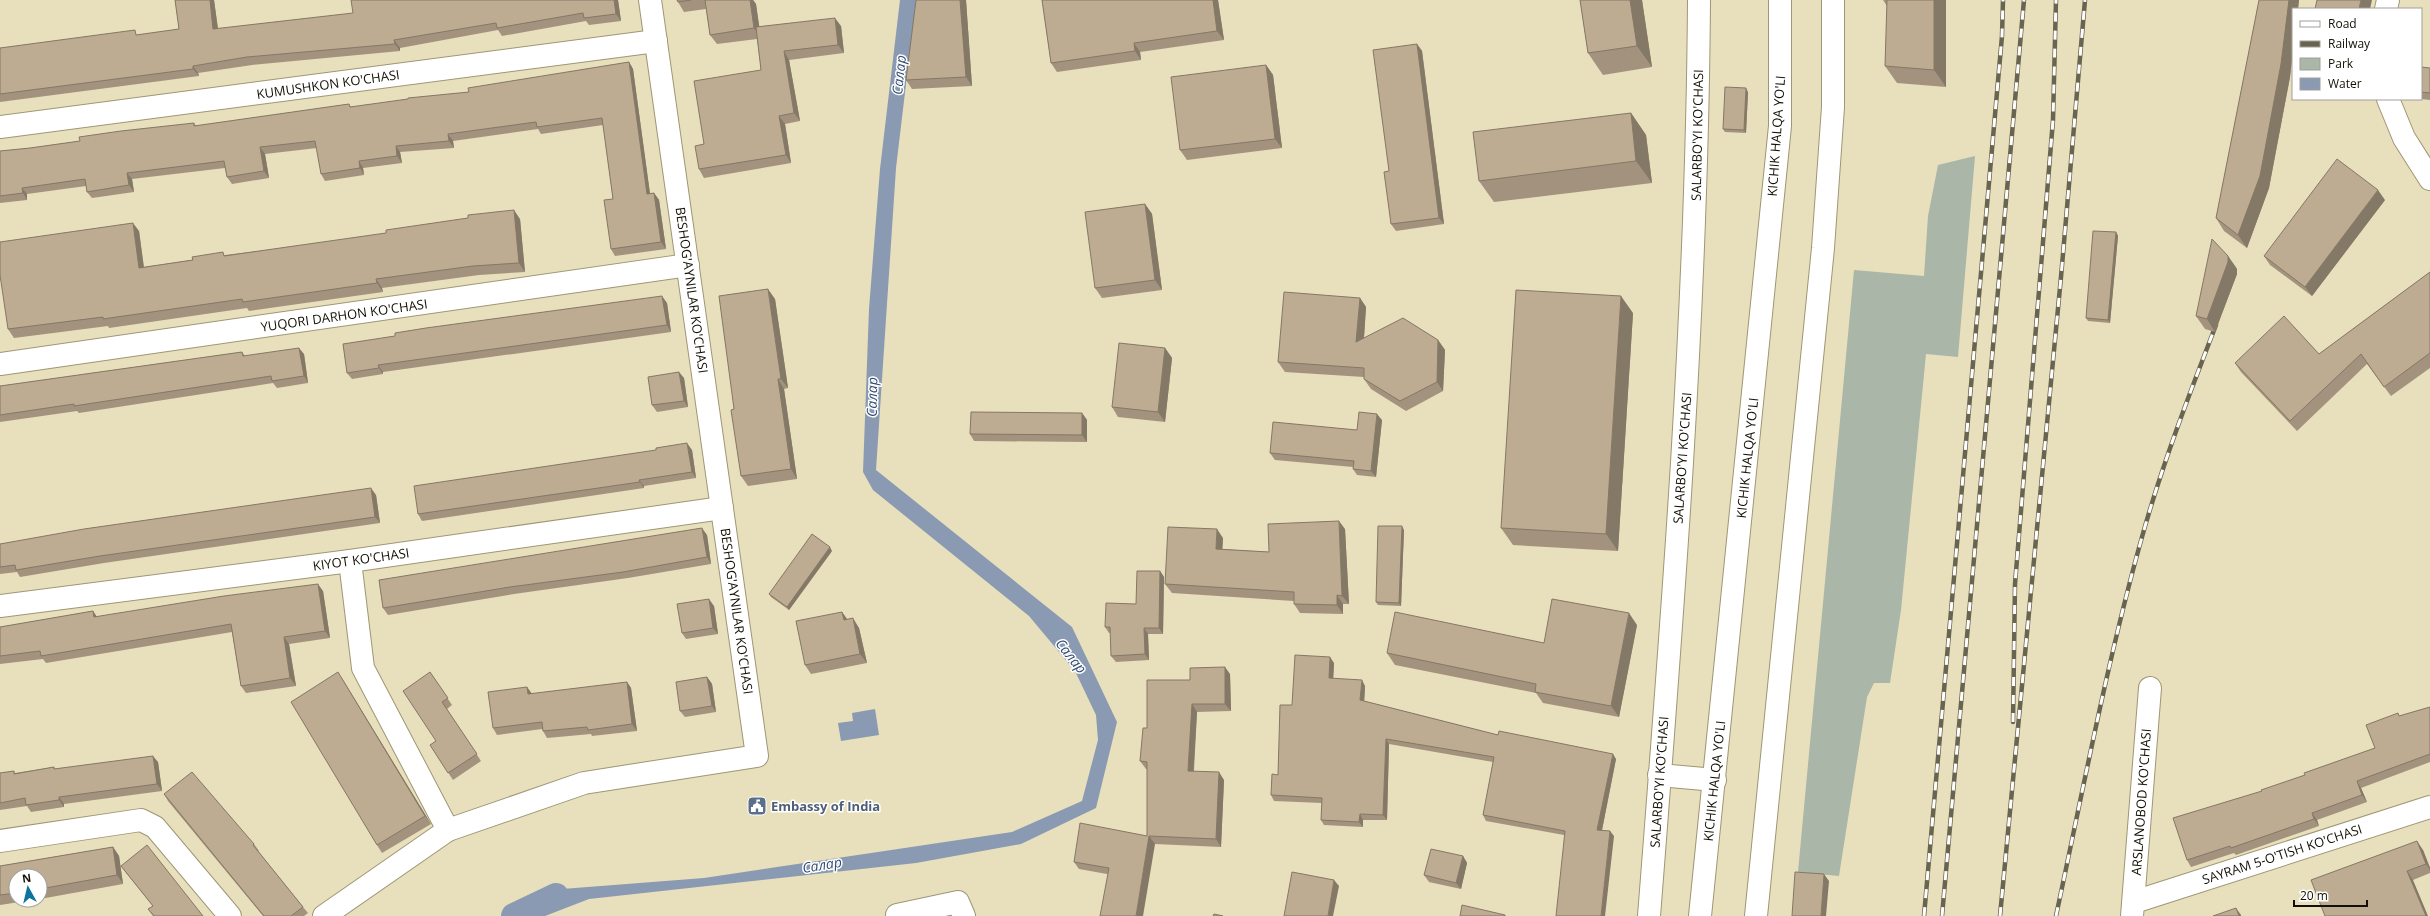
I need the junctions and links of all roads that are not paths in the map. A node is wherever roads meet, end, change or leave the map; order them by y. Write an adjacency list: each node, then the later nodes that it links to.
1 (650, 0): 5 (main road, BESHOG'AYNILAR KO'CHASI)
2 (1699, 0): 15 (main road, SALARBO'YI KO'CHASI)
3 (1780, 0): 16 (main road, KICHIK HALQA YO'LI)
4 (1833, 0): 27 (main road)
5 (656, 41): 7 (main road, KUMUSHKON KO'CHASI); 9 (main road, BESHOG'AYNILAR KO'CHASI)
6 (2388, 100): 8 (main road)
7 (0, 127)
8 (2430, 179)
9 (688, 265): 10 (main road, YUQORI DARHON KO'CHASI); 11 (main road, BESHOG'AYNILAR KO'CHASI)
10 (0, 364)
11 (722, 508): 12 (main road, KIYOT KO'CHASI); 18 (main road, BESHOG'AYNILAR KO'CHASI)
12 (350, 561): 13 (main road, KIYOT KO'CHASI); 18 (main road)
13 (0, 606)
14 (2150, 688): 20 (main road, ARSLANOBOD KO'CHASI)
15 (1659, 775): 16 (main road); 25 (main road, SALARBO'YI KO'CHASI)
16 (1715, 780): 26 (main road, KICHIK HALQA YO'LI)
17 (2430, 806): 20 (main road, SAYRAM 5-O'TISH KO'CHASI)
18 (448, 830): 23 (main road, BESHOG'AYNILAR KO'CHASI)
19 (0, 841): 22 (main road)
20 (2133, 909)
21 (897, 915): 24 (main road)
22 (230, 916)
23 (324, 916)
24 (964, 916)
25 (1649, 916)
26 (1700, 916)
27 (1756, 916)

